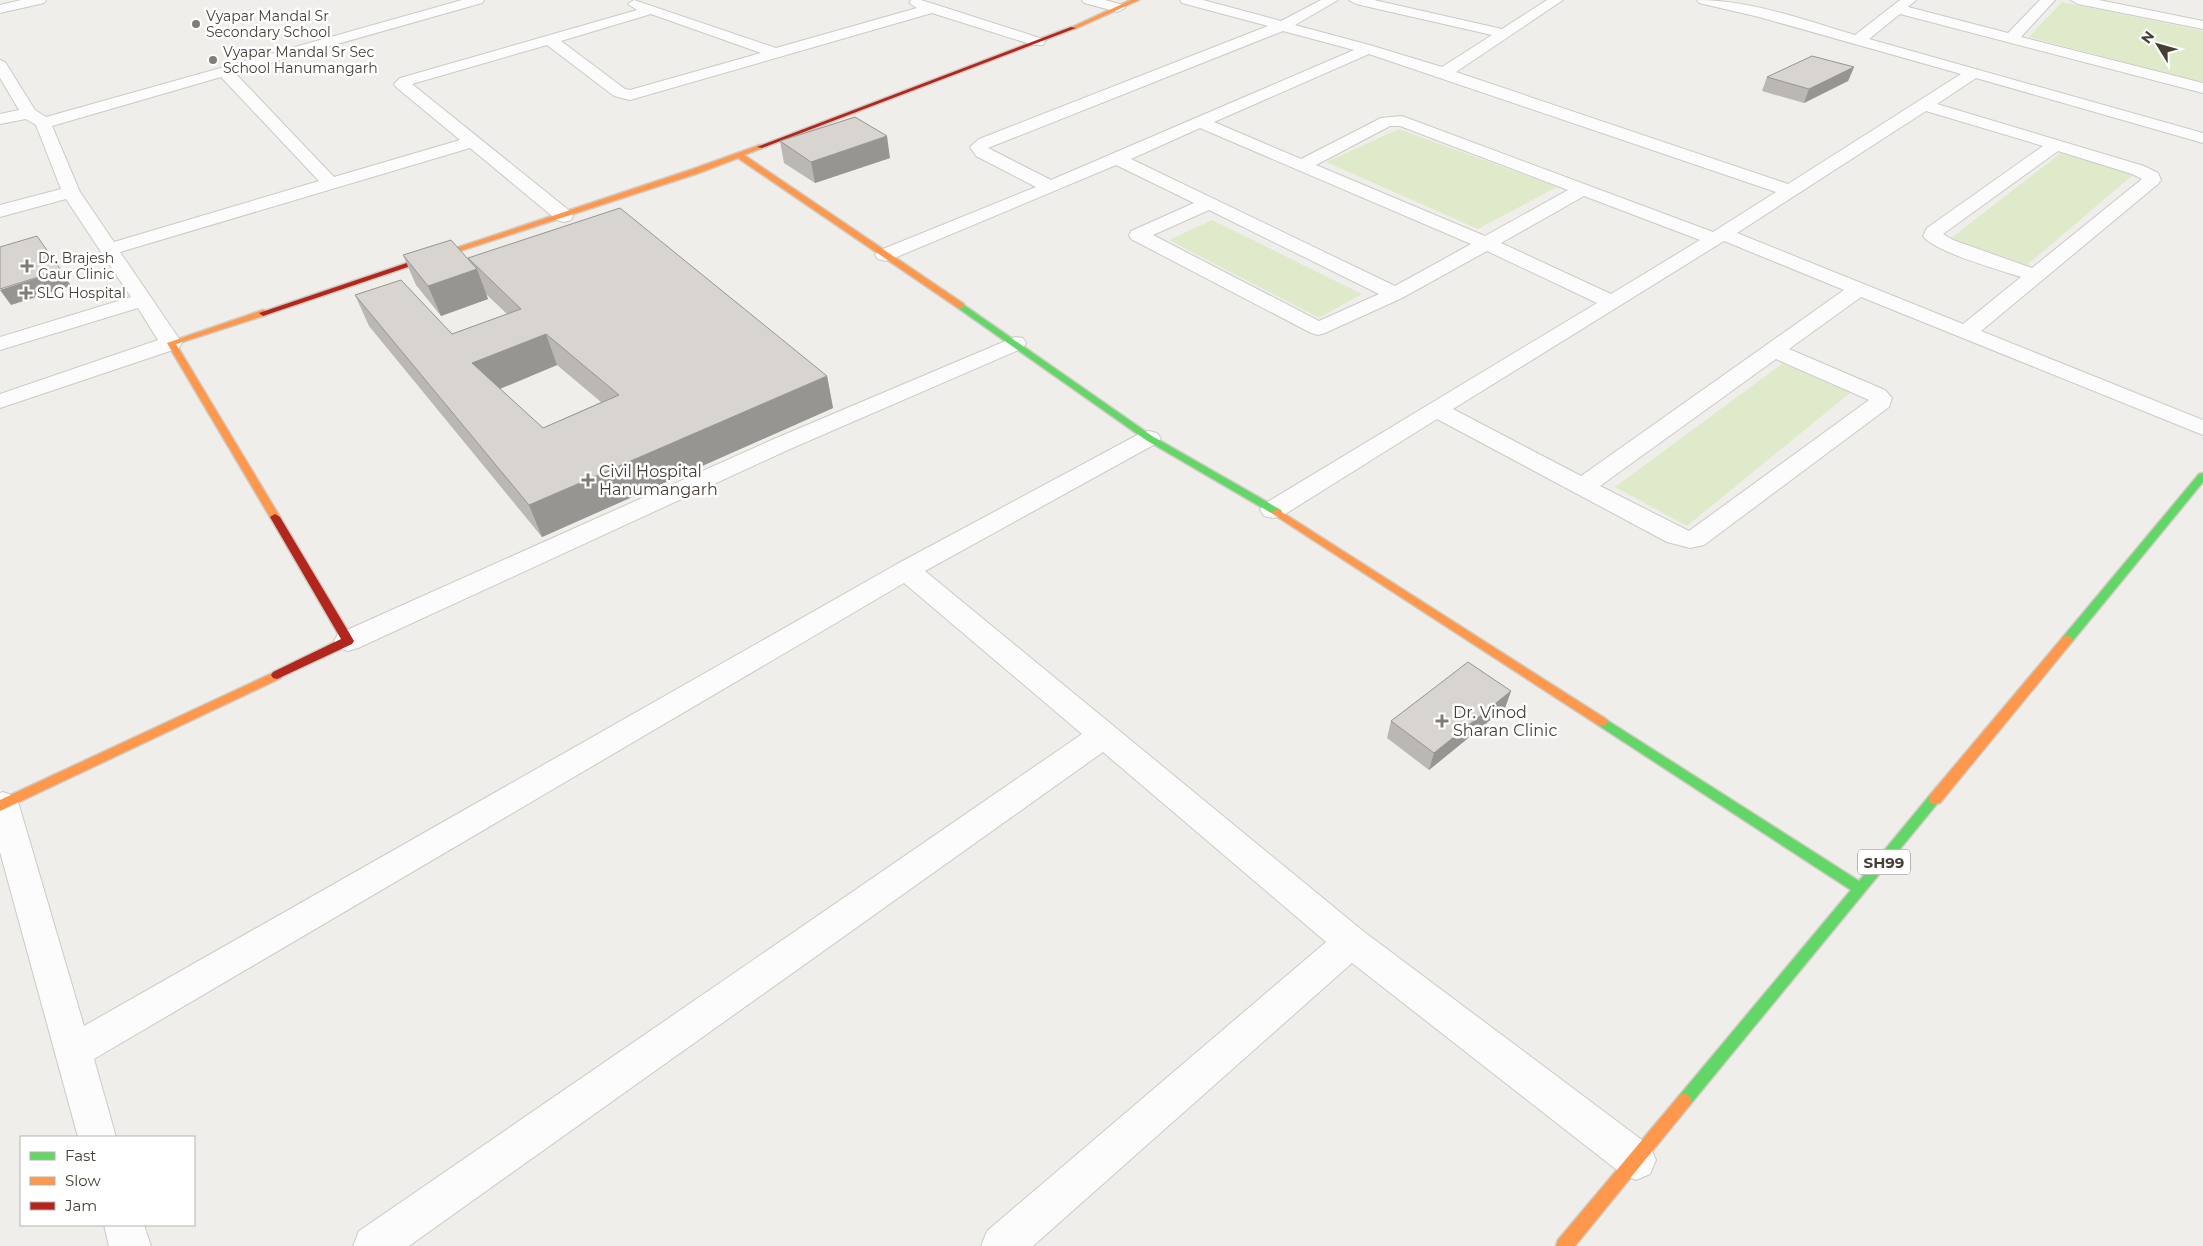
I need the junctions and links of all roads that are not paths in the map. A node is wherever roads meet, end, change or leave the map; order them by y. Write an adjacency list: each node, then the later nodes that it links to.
1 (39, 0): 18 (street)
2 (477, 0): 30 (street)
3 (622, 0): 19 (street)
4 (906, 0): 16 (street)
5 (1089, 0): 17 (street)
6 (1136, 0): 17 (street)
7 (1187, 0): 21 (street)
8 (1332, 0): 21 (street)
9 (1356, 0): 22 (street)
10 (1704, 0): 25 (street)
11 (2048, 0): 23 (street)
12 (2078, 0): 20 (street)
13 (1530, 2): 14 (street)
14 (1551, 3): 22 (street)
15 (1904, 4): 23 (street); 25 (street)
16 (932, 8): 26 (street); 28 (street)
17 (1118, 8): 26 (street)
18 (0, 9)
19 (652, 10): 24 (street); 28 (street)
20 (2203, 25)
21 (1282, 26): 27 (street); 45 (street)
22 (1505, 34): 32 (street)
23 (2012, 38): 33 (street)
24 (549, 40): 28 (street); 39 (street)
25 (1858, 40): 31 (street)
26 (1038, 42): 41 (street)
27 (1368, 50): 32 (street); 37 (street)
28 (776, 53)
29 (0, 65): 35 (street)
30 (224, 71): 35 (street); 44 (street)
31 (1975, 72): 34 (street); 38 (street)
32 (1444, 73): 47 (street)
33 (2203, 88)
34 (1924, 105): 40 (street); 47 (street)
35 (36, 118): 36 (street); 48 (street)
36 (0, 119)
37 (1202, 123): 42 (street); 43 (street)
38 (2203, 138)
39 (474, 141): 44 (street); 51 (street)
40 (2056, 145): 56 (street); 56 (street)
41 (739, 155): 51 (street); 55 (street)
42 (1118, 159): 45 (street); 49 (street)
43 (1304, 164): 46 (street); 53 (street)
44 (330, 183): 54 (street)
45 (1051, 188): 55 (street)
46 (1582, 190): 52 (street); 53 (street)
47 (1790, 190): 52 (street)
48 (71, 192): 50 (street); 54 (street)
49 (1210, 203): 58 (street); 58 (street)
50 (0, 211)
51 (564, 216): 62 (street)
52 (1718, 237): 57 (street); 60 (street)
53 (1486, 243): 58 (street); 60 (street)
54 (110, 249): 59 (street)
55 (885, 255): 63 (street)
56 (2036, 276): 61 (street)
57 (1859, 289): 61 (street); 65 (street)
58 (1395, 294)
59 (143, 300): 62 (street); 64 (street)
60 (1612, 302): 67 (street)
61 (1966, 332): 68 (street)
62 (171, 343): 66 (street); 74 (street)
63 (1015, 343): 69 (street); 74 (street)
64 (0, 344)
65 (1774, 350): 71 (street); 71 (street)
66 (0, 401)
67 (1437, 410): 71 (street); 72 (street)
68 (2203, 428)
69 (1149, 438): 72 (street); 73 (street)
70 (2203, 476): 77 (street, SH99)
71 (1582, 487)
72 (1273, 510): 77 (street)
73 (906, 570): 75 (street); 79 (street)
74 (348, 641): 76 (street)
75 (1104, 736): 78 (street); 84 (street)
76 (1, 805): 79 (street)
77 (1861, 889): 81 (street, SH99)
78 (1351, 942): 81 (street); 85 (street)
79 (72, 1052): 80 (street)
80 (97, 1136)
81 (1636, 1160): 86 (street, SH99)
82 (124, 1226): 83 (street)
83 (130, 1246)
84 (374, 1246)
85 (1002, 1246)
86 (1564, 1246)

